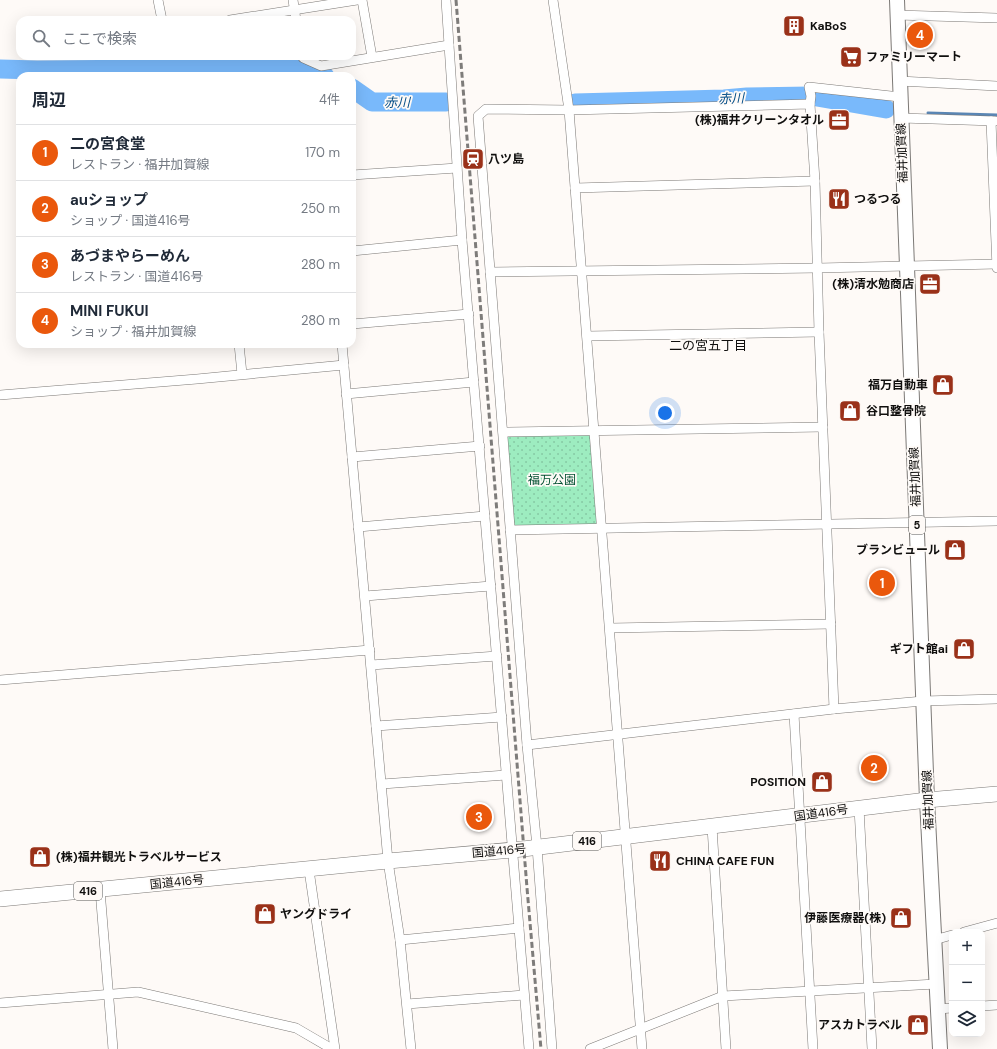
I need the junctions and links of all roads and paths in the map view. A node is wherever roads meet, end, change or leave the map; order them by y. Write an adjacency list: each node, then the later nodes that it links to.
1 (158, 0): 9 (street)
2 (357, 0): 7 (street)
3 (362, 0): 14 (street)
4 (446, 0): 13 (street)
5 (553, 0): 22 (street)
6 (897, 0): 8 (main road, 福井加賀線 / 5)
7 (294, 5): 10 (street); 11 (street)
8 (897, 15): 12 (street); 18 (main road, 福井加賀線 / 5)
9 (161, 16)
10 (247, 16)
11 (295, 16)
12 (997, 18)
13 (449, 45): 14 (street); 25 (street)
14 (372, 57): 17 (street)
15 (308, 60): 16 (street)
16 (355, 60)
17 (356, 60)
18 (900, 82): 19 (street); 20 (main road, 福井加賀線 / 5)
19 (997, 86)
20 (900, 97): 21 (street); 23 (main road, 福井加賀線 / 5)
21 (810, 104): 22 (street); 27 (street)
22 (569, 110): 28 (street); 37 (street)
23 (901, 118): 24 (street); 33 (main road, 福井加賀線 / 5)
24 (994, 121): 29 (street)
25 (457, 168): 26 (street); 30 (street)
26 (356, 175)
27 (815, 180): 28 (street); 34 (street)
28 (576, 188): 36 (street)
29 (995, 188): 32 (street)
30 (462, 240): 31 (street); 38 (street)
31 (356, 251)
32 (997, 264): 33 (street); 35 (street)
33 (906, 265): 34 (street); 56 (main road, 福井加賀線 / 5)
34 (818, 268): 36 (street); 40 (street)
35 (997, 270)
36 (582, 271): 37 (street); 41 (street)
37 (490, 272): 51 (street)
38 (469, 314): 39 (street); 46 (street)
39 (356, 324)
40 (819, 332): 41 (street); 49 (street)
41 (587, 336): 50 (street)
42 (240, 348): 45 (street)
43 (342, 348): 44 (street)
44 (344, 365): 45 (street); 47 (street)
45 (242, 374): 48 (street)
46 (474, 382): 47 (street); 52 (street)
47 (346, 394): 53 (street)
48 (0, 395)
49 (823, 427): 50 (street); 57 (street)
50 (594, 430): 51 (street); 59 (street)
51 (502, 432): 60 (street)
52 (480, 446): 53 (street); 54 (street)
53 (352, 457): 58 (street)
54 (485, 516): 58 (street); 61 (street)
55 (997, 521): 56 (street)
56 (917, 523): 57 (street); 70 (main road, 福井加賀線 / 5)
57 (826, 525): 59 (street); 63 (street)
58 (358, 527): 62 (street)
59 (602, 528): 60 (street); 64 (street)
60 (510, 530): 76 (street)
61 (491, 586): 62 (street); 66 (street)
62 (365, 596): 65 (street)
63 (831, 624): 64 (street); 71 (street)
64 (610, 628): 75 (street)
65 (370, 650): 67 (street); 68 (street)
66 (497, 656): 67 (street); 73 (street)
67 (371, 664): 74 (street)
68 (0, 680)
69 (997, 699): 70 (street)
70 (924, 701): 71 (street); 80 (main road, 福井加賀線 / 5)
71 (834, 709): 72 (street)
72 (794, 714): 75 (street); 82 (street)
73 (502, 717): 74 (street); 77 (street)
74 (376, 726): 78 (street)
75 (618, 735): 76 (street); 84 (street)
76 (527, 745): 85 (street)
77 (506, 775): 78 (street); 86 (street)
78 (382, 784): 87 (street)
79 (997, 794): 80 (highway, 国道416号 / 416)
80 (927, 800): 81 (highway, 国道416号 / 416); 96 (main road, 福井加賀線 / 5)
81 (858, 808): 82 (highway, 国道416号 / 416); 98 (street)
82 (800, 816): 83 (highway, 国道416号 / 416); 99 (street)
83 (712, 827): 84 (highway, 国道416号 / 416); 102 (street)
84 (626, 837): 85 (highway, 国道416号 / 416); 109 (street)
85 (537, 847): 86 (highway, 国道416号 / 416); 115 (street)
86 (513, 850): 87 (highway, 国道416号 / 416); 92 (street)
87 (388, 861): 88 (highway, 国道416号 / 416); 95 (street)
88 (309, 870): 89 (highway, 国道416号 / 416); 112 (street)
89 (100, 890): 90 (highway, 国道416号 / 416); 100 (street)
90 (0, 900)
91 (997, 923): 93 (street)
92 (519, 928): 95 (street); 101 (street)
93 (975, 929)
94 (949, 936): 96 (street)
95 (400, 940): 104 (street)
96 (934, 940): 97 (main road, 福井加賀線 / 5)
97 (936, 984): 98 (street); 108 (main road, 福井加賀線 / 5)
98 (869, 988): 99 (street); 120 (street)
99 (810, 991): 102 (street); 119 (street)
100 (109, 994): 103 (street); 110 (street); 111 (street)
101 (524, 995): 104 (street); 114 (street)
102 (723, 996): 109 (street); 118 (street)
103 (0, 1003)
104 (407, 1004): 113 (street)
105 (997, 1005): 106 (street)
106 (985, 1006)
107 (949, 1008): 108 (street)
108 (937, 1009): 121 (main road, 福井加賀線 / 5)
109 (640, 1029): 116 (street); 117 (street)
110 (113, 1049)
111 (332, 1049)
112 (335, 1049)
113 (411, 1049)
114 (529, 1049)
115 (552, 1049)
116 (590, 1049)
117 (642, 1049)
118 (726, 1049)
119 (813, 1049)
120 (872, 1049)
121 (940, 1049)

